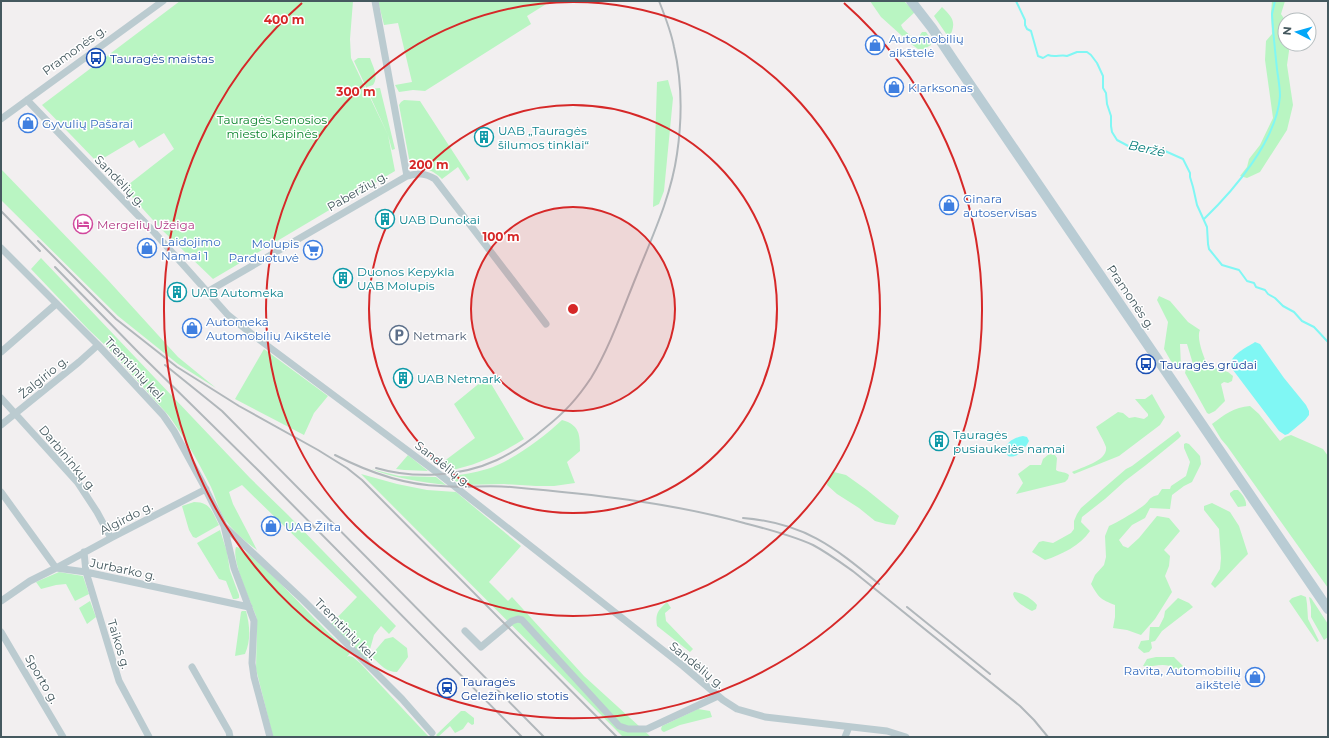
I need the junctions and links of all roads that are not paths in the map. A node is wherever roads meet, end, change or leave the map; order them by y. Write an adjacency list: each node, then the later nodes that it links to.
1 (162, 1): 4 (street, Pramonės g.)
2 (375, 1): 6 (street, Paberžių g.)
3 (911, 1): 27 (main road, Pramonės g.)
4 (27, 100): 5 (street, Pramonės g.); 8 (street, Sandėlių g.)
5 (1, 119)
6 (407, 176): 8 (street, Paberžių g.); 10 (street)
7 (1, 248): 9 (street, Tremtinių kel.)
8 (207, 292): 31 (street, Sandėlių g.)
9 (56, 304): 11 (street, Tremtinių kel.); 12 (street)
10 (546, 324)
11 (98, 345): 14 (street, Žalgirio g.); 16 (street, Tremtinių kel.)
12 (1, 352)
13 (1, 398): 14 (street, Darbininkų g.)
14 (15, 413): 15 (street, Žalgirio g.); 19 (street, Darbininkų g.)
15 (1, 424)
16 (206, 489): 18 (street, Tremtinių kel.); 19 (street, Algirdo g.)
17 (1, 492): 23 (street)
18 (224, 526): 20 (street, Tremtinių kel.); 21 (street, Tremtinių kel.)
19 (111, 538): 22 (street, Algirdo g.)
20 (242, 543): 21 (street); 33 (street, Tremtinių kel.)
21 (230, 551): 26 (street, Tremtinių kel.)
22 (84, 552): 23 (street, Algirdo g.); 24 (street, Taikos g.)
23 (56, 568): 24 (street, Jurbarko g.); 25 (street)
24 (86, 572): 26 (street, Jurbarko g.); 35 (street, Taikos g.)
25 (1, 601)
26 (248, 608): 37 (street, Tremtinių kel.)
27 (1328, 609)
28 (465, 631): 31 (street)
29 (1, 632): 34 (street, Sporto g.)
30 (192, 667): 36 (street)
31 (718, 696): 32 (street, Sandėlių g.)
32 (849, 728): 38 (street); 39 (street, Sandėlių g.)
33 (432, 733)
34 (63, 737)
35 (149, 737)
36 (230, 737)
37 (270, 737)
38 (845, 737)
39 (906, 737)

